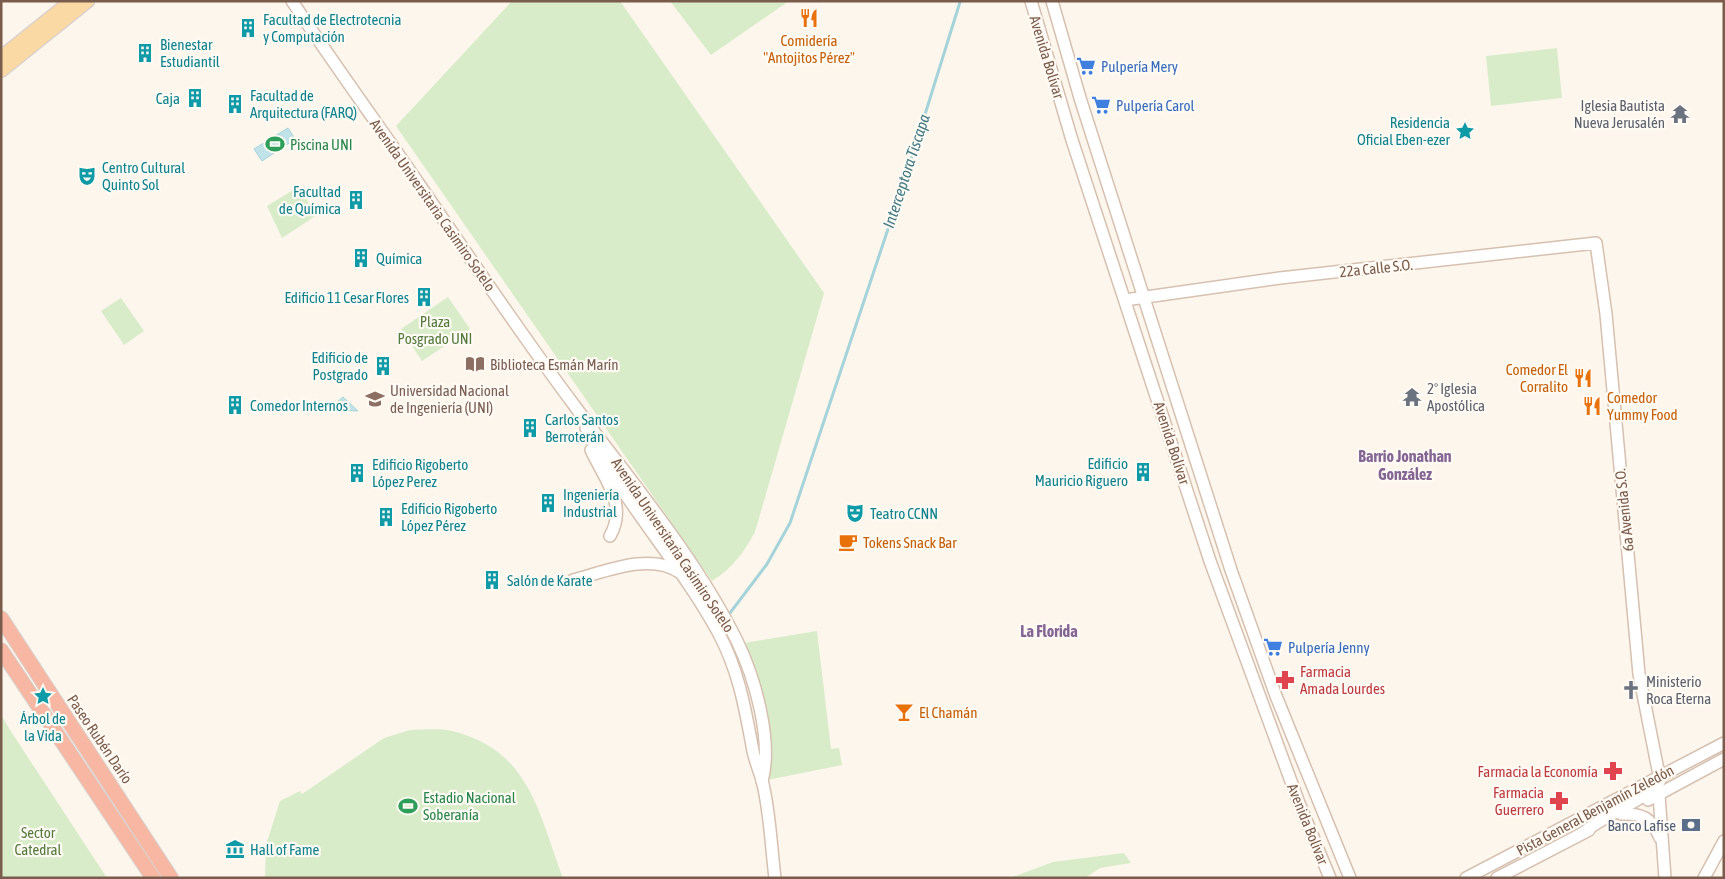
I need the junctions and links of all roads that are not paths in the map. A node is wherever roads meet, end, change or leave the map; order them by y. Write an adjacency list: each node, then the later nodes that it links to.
1 (71, 1): 6 (main road)
2 (88, 1): 7 (main road)
3 (292, 1): 11 (street, Avenida Universitaria Casimiro Sotelo)
4 (1052, 1): 9 (street, Avenida Bolívar)
5 (1033, 5): 10 (street, Avenida Bolívar)
6 (1, 57)
7 (1, 71)
8 (1596, 243): 9 (street, 22a Calle S.O.); 26 (street, 6a Avenida S.O.)
9 (1150, 297): 10 (street, 22a Calle S.O.); 38 (street, Avenida Bolívar)
10 (1126, 300): 37 (street, Avenida Bolívar)
11 (575, 407): 12 (street, Avenida Universitaria Casimiro Sotelo); 13 (street, Avenida Universitaria Casimiro Sotelo)
12 (585, 427): 14 (street, Avenida Universitaria Casimiro Sotelo); 15 (street)
13 (655, 513): 14 (street); 18 (street, Avenida Universitaria Casimiro Sotelo)
14 (652, 527): 16 (street, Avenida Universitaria Casimiro Sotelo); 18 (street)
15 (610, 536)
16 (685, 576): 17 (street); 27 (street, Avenida Universitaria Casimiro Sotelo)
17 (573, 580)
18 (701, 581): 27 (street, Avenida Universitaria Casimiro Sotelo)
19 (1, 618): 35 (highway, Paseo Rubén Darío)
20 (1, 650): 34 (highway)
21 (1724, 743): 25 (street, Pista General Benjamín Zeledón)
22 (1724, 748): 23 (street)
23 (1712, 755): 25 (street); 28 (street)
24 (1724, 759): 28 (street, Pista General Benjamín Zeledón)
25 (1687, 762): 26 (street, Pista General Benjamín Zeledón)
26 (1660, 776): 30 (street); 39 (street, Pista General Benjamín Zeledón)
27 (762, 781): 36 (street, Avenida Universitaria Casimiro Sotelo)
28 (1658, 795): 29 (street, Pista General Benjamín Zeledón); 32 (street)
29 (1621, 814): 30 (street, Pista General Benjamín Zeledón); 32 (street)
30 (1583, 833): 40 (street, Pista General Benjamín Zeledón)
31 (1724, 841): 41 (street)
32 (1662, 846): 33 (street)
33 (1665, 876)
34 (153, 878)
35 (171, 878)
36 (775, 878)
37 (1330, 878)
38 (1350, 878)
39 (1466, 878)
40 (1497, 878)
41 (1704, 878)

